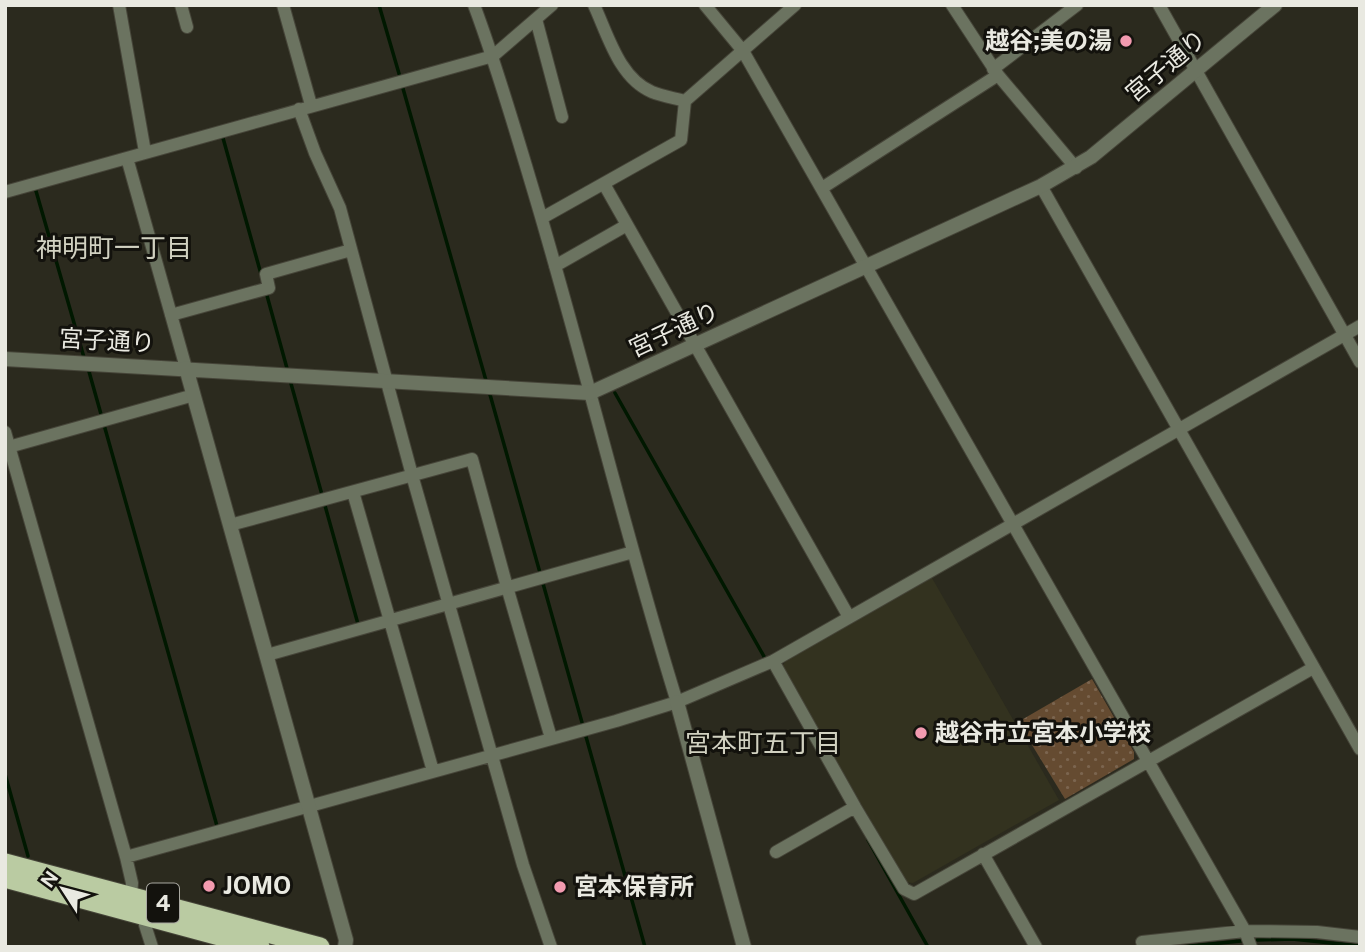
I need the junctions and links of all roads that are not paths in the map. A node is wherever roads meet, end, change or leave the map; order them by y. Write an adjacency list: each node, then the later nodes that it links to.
1 (119, 5): 22 (street)
2 (181, 5): 14 (street)
3 (283, 5): 20 (street)
4 (474, 5): 16 (street)
5 (552, 5): 13 (street)
6 (594, 5): 19 (street)
7 (705, 5): 15 (street)
8 (795, 5): 15 (street)
9 (952, 5): 17 (street)
10 (1077, 5): 17 (street)
11 (1159, 5): 18 (street)
12 (1275, 5): 18 (street, 宮子通り)
13 (536, 19): 16 (street); 21 (street)
14 (187, 27)
15 (743, 51): 19 (street); 27 (street)
16 (493, 56): 20 (street); 29 (street)
17 (996, 72): 24 (street); 27 (street)
18 (1195, 72): 24 (street, 宮子通り); 36 (street)
19 (685, 101): 25 (street)
20 (305, 107): 22 (street); 31 (street)
21 (562, 117)
22 (145, 152): 23 (street)
23 (127, 158): 28 (street); 34 (street)
24 (1076, 168): 26 (street, 宮子通り)
25 (604, 184): 29 (street); 30 (street)
26 (1041, 186): 32 (street, 宮子通り); 44 (street)
27 (822, 188): 32 (street)
28 (5, 192)
29 (542, 218): 33 (street)
30 (627, 225): 33 (street); 37 (street)
31 (351, 250): 34 (street); 41 (street)
32 (866, 265): 37 (street, 宮子通り); 49 (street)
33 (555, 266): 42 (street)
34 (171, 316): 40 (street)
35 (1360, 326): 36 (street)
36 (1344, 335): 39 (street); 44 (street)
37 (694, 345): 42 (street, 宮子通り); 54 (street)
38 (5, 359): 40 (street, 宮子通り)
39 (1360, 362)
40 (186, 368): 41 (street, 宮子通り); 43 (street)
41 (387, 381): 42 (street, 宮子通り); 47 (street)
42 (590, 393): 51 (street)
43 (194, 395): 46 (street); 50 (street)
44 (1179, 429): 49 (street); 58 (street)
45 (5, 432): 46 (street)
46 (7, 448): 69 (street)
47 (412, 475): 48 (street); 52 (street); 53 (street)
48 (353, 492): 50 (street); 55 (street)
49 (1014, 523): 54 (street); 63 (street)
50 (230, 525): 56 (street)
51 (633, 552): 52 (street); 59 (street)
52 (507, 587): 53 (street); 60 (street)
53 (449, 604): 55 (street); 62 (street)
54 (849, 617): 57 (street)
55 (389, 620): 56 (street); 64 (street)
56 (267, 655): 65 (street)
57 (773, 661): 59 (street); 66 (street)
58 (1313, 668): 61 (street); 63 (street)
59 (677, 702): 60 (street); 82 (street)
60 (551, 738): 62 (street)
61 (1360, 749)
62 (493, 755): 64 (street); 81 (street)
63 (1148, 760): 68 (street); 74 (street)
64 (433, 771): 65 (street)
65 (309, 806): 69 (street); 80 (street)
66 (855, 807): 67 (street); 68 (street)
67 (776, 852)
68 (983, 854): 83 (street)
69 (126, 857): 72 (street)
70 (5, 863): 72 (highway, 4)
71 (5, 878): 73 (highway, 4)
72 (131, 895): 79 (highway, 4)
73 (146, 915): 77 (street); 78 (highway, 4)
74 (1245, 931): 75 (street); 76 (street); 84 (street)
75 (1360, 937)
76 (1142, 942)
77 (152, 947)
78 (260, 947)
79 (320, 947)
80 (345, 947)
81 (551, 947)
82 (744, 947)
83 (1036, 947)
84 (1251, 947)

